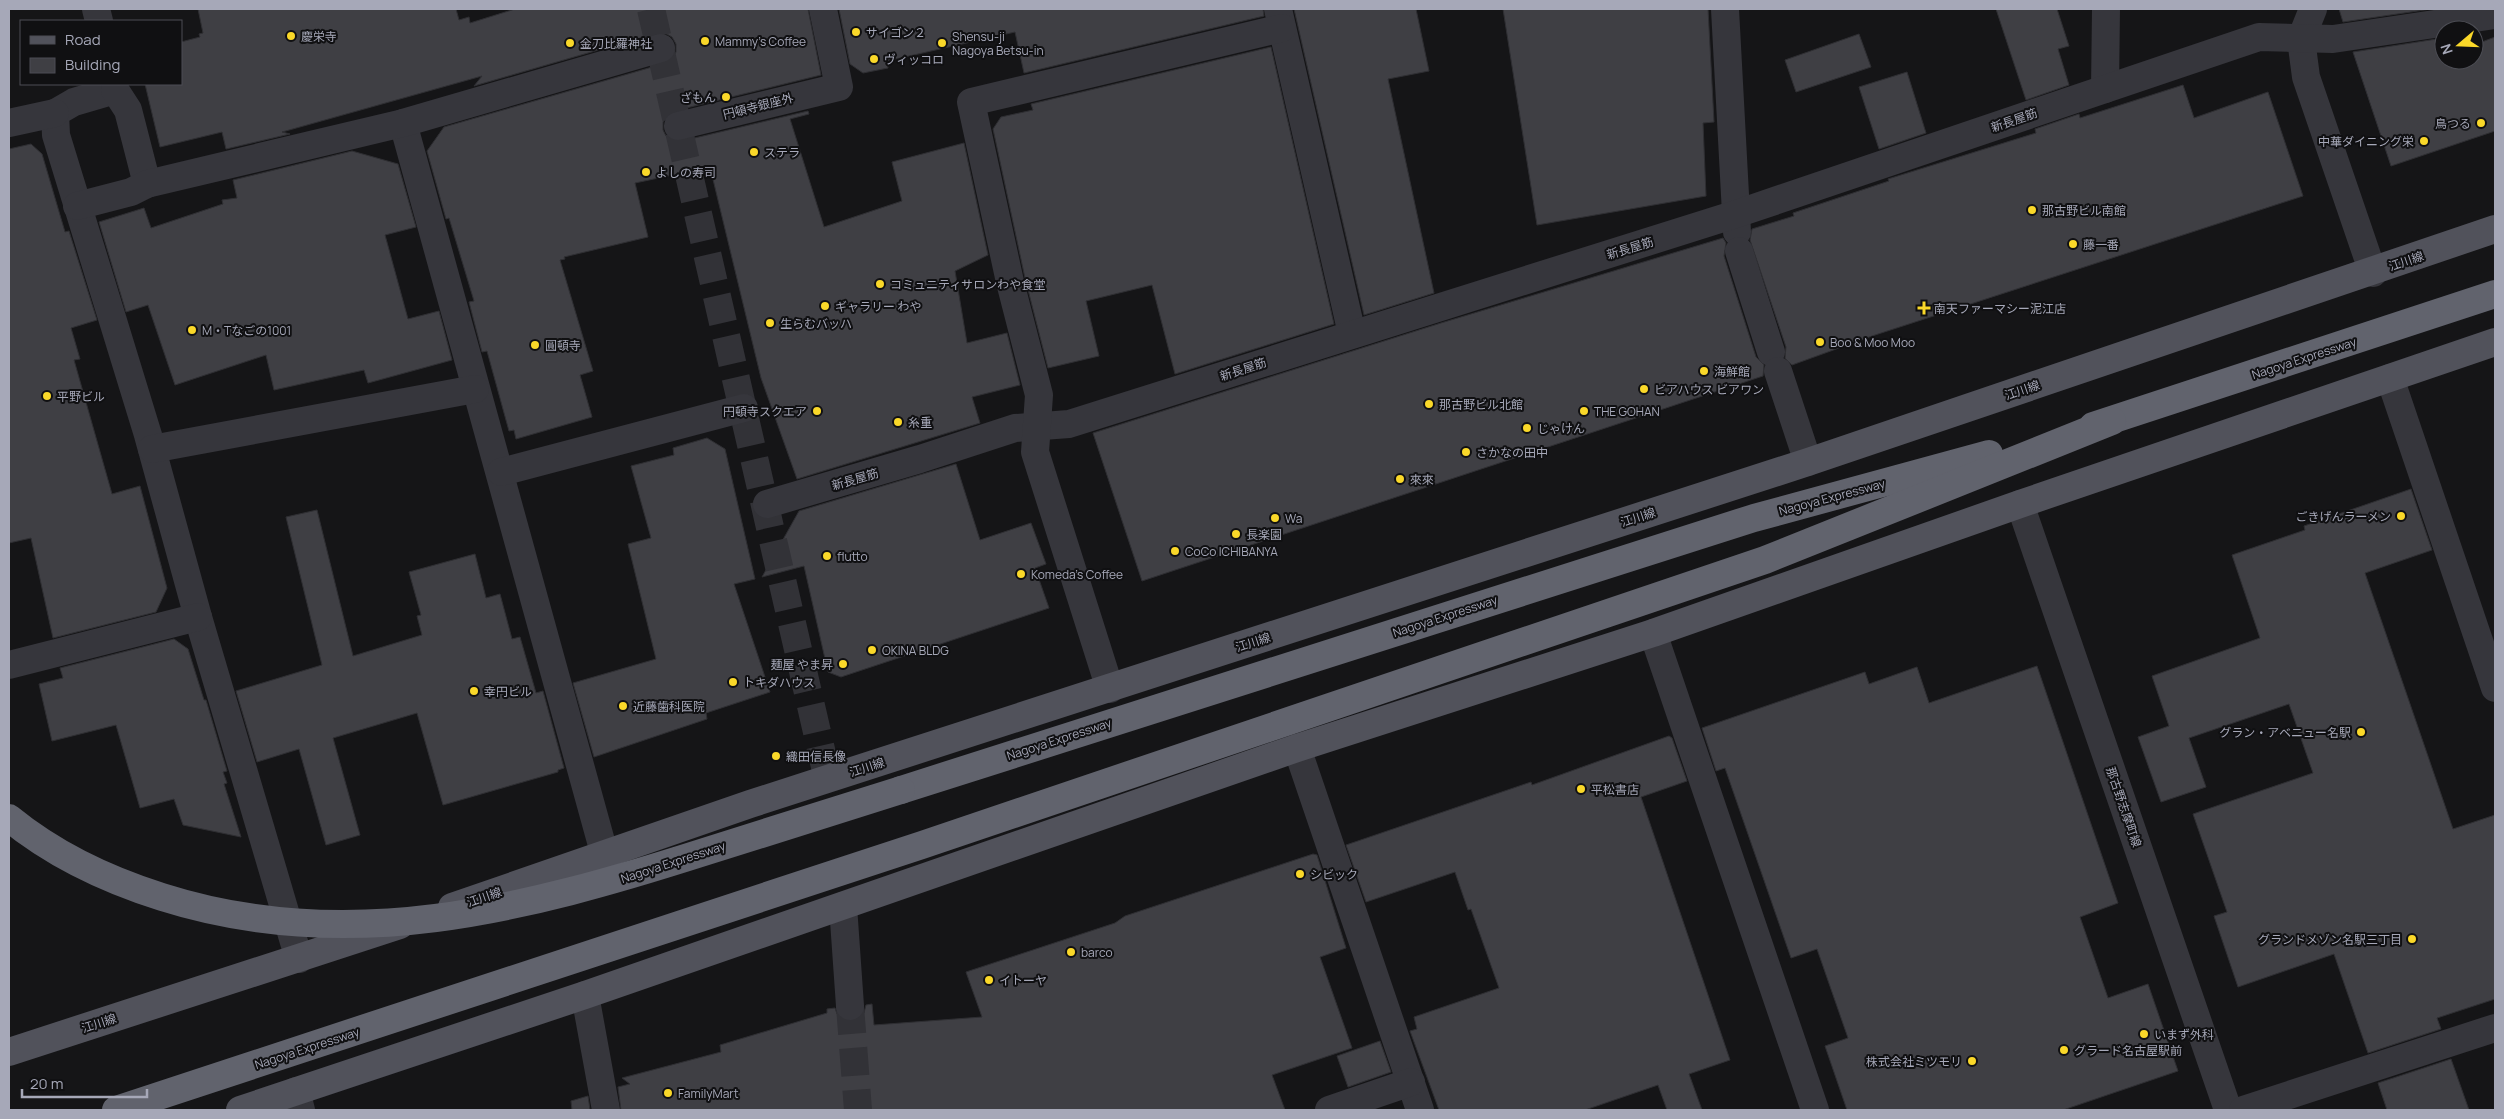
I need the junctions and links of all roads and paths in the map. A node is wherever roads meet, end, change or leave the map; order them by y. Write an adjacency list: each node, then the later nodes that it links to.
1 (823, 9): 14 (street, 円頓寺銀座外)
2 (1725, 9): 18 (street)
3 (2106, 9): 10 (street)
4 (2313, 9): 7 (street)
5 (2495, 15): 7 (street, 新長屋筋)
6 (1280, 19): 21 (street); 27 (street)
7 (2301, 38): 10 (street, 新長屋筋); 19 (street)
8 (661, 48): 13 (street)
9 (114, 87): 11 (street); 15 (street)
10 (2105, 89): 18 (street, 新長屋筋)
11 (55, 113): 12 (street); 16 (street)
12 (9, 123)
13 (404, 123): 15 (street); 24 (street)
14 (678, 126)
15 (147, 184): 16 (street)
16 (77, 206): 28 (street)
17 (2495, 229): 19 (main road, 江川線)
18 (1737, 233): 21 (street, 新長屋筋); 29 (street)
19 (2373, 273): 29 (main road, 江川線)
20 (2495, 294): 26 (highway, Nagoya Expressway)
21 (1352, 334): 27 (street, 新長屋筋)
22 (2495, 342): 23 (main road)
23 (2390, 378): 32 (main road); 36 (street)
24 (475, 389): 28 (street); 30 (street)
25 (744, 408): 30 (street)
26 (2112, 421): 39 (highway, Nagoya Expressway, bridge); 49 (highway, Nagoya Expressway)
27 (1037, 426): 31 (street, 新長屋筋); 37 (street)
28 (152, 449): 33 (street)
29 (1808, 462): 37 (main road, 江川線)
30 (501, 472): 40 (street)
31 (767, 504)
32 (2020, 504): 34 (main road); 55 (street, 那古野志摩町線)
33 (198, 617): 35 (street); 42 (street)
34 (1653, 633): 38 (main road); 54 (street)
35 (9, 665)
36 (2495, 688)
37 (1110, 689): 40 (main road, 江川線)
38 (1297, 748): 41 (main road); 47 (street)
39 (9, 818)
40 (605, 856): 42 (main road, 江川線)
41 (843, 906): 43 (main road); 44 (street)
42 (299, 959): 46 (main road, 江川線)
43 (585, 995): 48 (main road); 51 (street)
44 (850, 1006)
45 (2495, 1028): 56 (street)
46 (9, 1052)
47 (1411, 1082): 52 (street); 53 (street)
48 (298, 1101): 50 (main road)
49 (116, 1110)
50 (240, 1110)
51 (606, 1110)
52 (1329, 1110)
53 (1420, 1110)
54 (1815, 1110)
55 (2228, 1110)
56 (2243, 1110)

